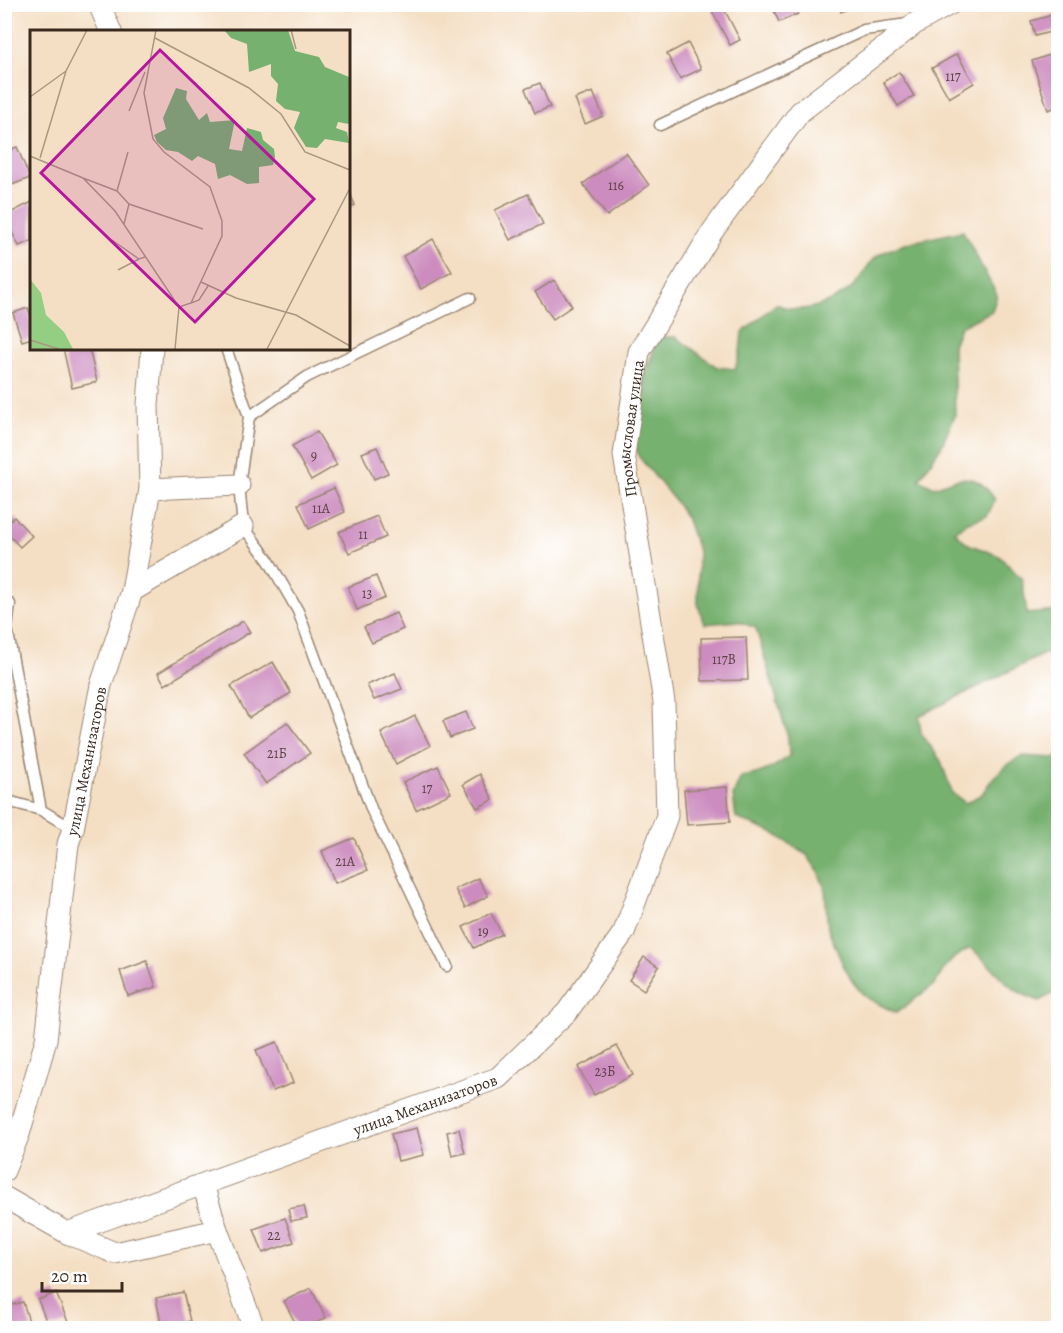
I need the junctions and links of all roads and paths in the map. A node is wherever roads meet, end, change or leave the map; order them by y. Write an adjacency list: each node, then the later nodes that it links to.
1 (99, 4): 4 (street)
2 (950, 4): 3 (street, Промысловая улица)
3 (916, 23): 5 (lane); 18 (street, Промысловая улица)
4 (110, 30)
5 (660, 125)
6 (470, 298): 9 (lane)
7 (152, 350): 11 (street, улица Механизаторов)
8 (227, 350): 9 (lane)
9 (249, 417): 10 (lane)
10 (239, 485): 11 (street); 12 (lane)
11 (150, 489): 13 (street, улица Механизаторов)
12 (243, 526): 13 (street); 19 (lane)
13 (132, 591): 17 (street, улица Механизаторов)
14 (10, 604): 16 (lane)
15 (4, 800): 16 (lane)
16 (41, 810): 17 (lane)
17 (73, 830): 20 (street, улица Механизаторов)
18 (624, 932): 21 (street, улица Механизаторов)
19 (447, 966)
20 (4, 1171)
21 (203, 1185): 23 (street); 24 (street, улица Механизаторов)
22 (4, 1197): 24 (street)
23 (217, 1230): 24 (street); 25 (street)
24 (67, 1233)
25 (254, 1329)

